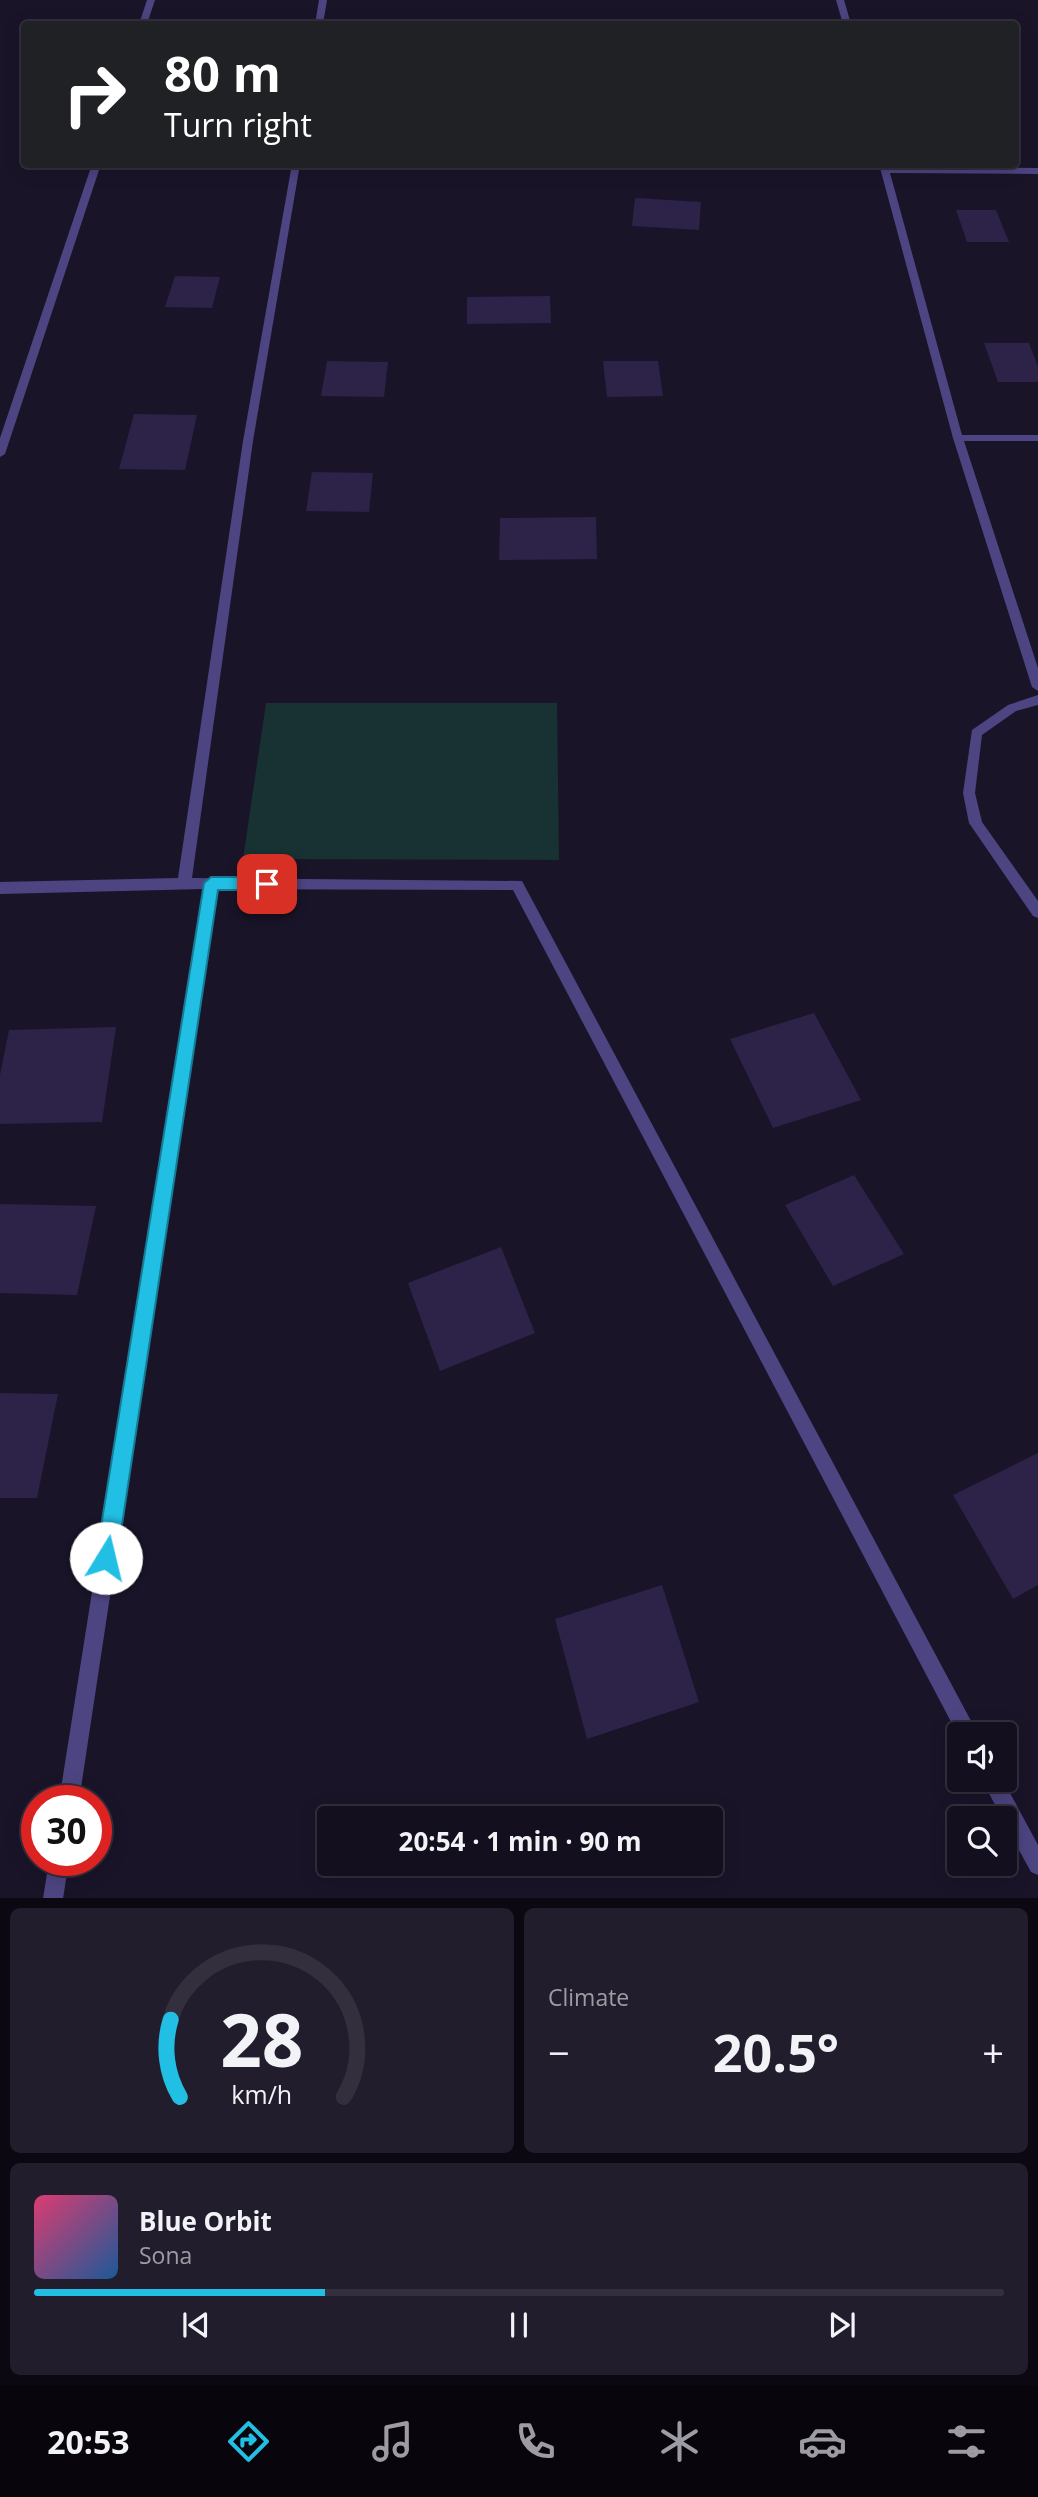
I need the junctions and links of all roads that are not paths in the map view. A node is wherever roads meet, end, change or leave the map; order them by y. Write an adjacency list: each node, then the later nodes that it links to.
1 (151, 0): 4 (street)
2 (323, 0): 5 (street)
3 (840, 0): 6 (street)
4 (144, 21)
5 (319, 21)
6 (845, 21)
7 (96, 168): 14 (street)
8 (295, 168): 18 (street)
9 (884, 168): 12 (street)
10 (922, 168): 11 (street)
11 (1038, 171)
12 (958, 438): 13 (street); 15 (street)
13 (1038, 438)
14 (0, 454)
15 (1038, 687)
16 (1038, 700): 20 (street)
17 (211, 883): 18 (street); 21 (street); 22 (street)
18 (184, 884): 19 (street)
19 (0, 888)
20 (1038, 912)
21 (962, 1722)
22 (71, 1785)
23 (998, 1792): 24 (street)
24 (1038, 1866)
25 (57, 1876): 26 (street)
26 (53, 1898)

